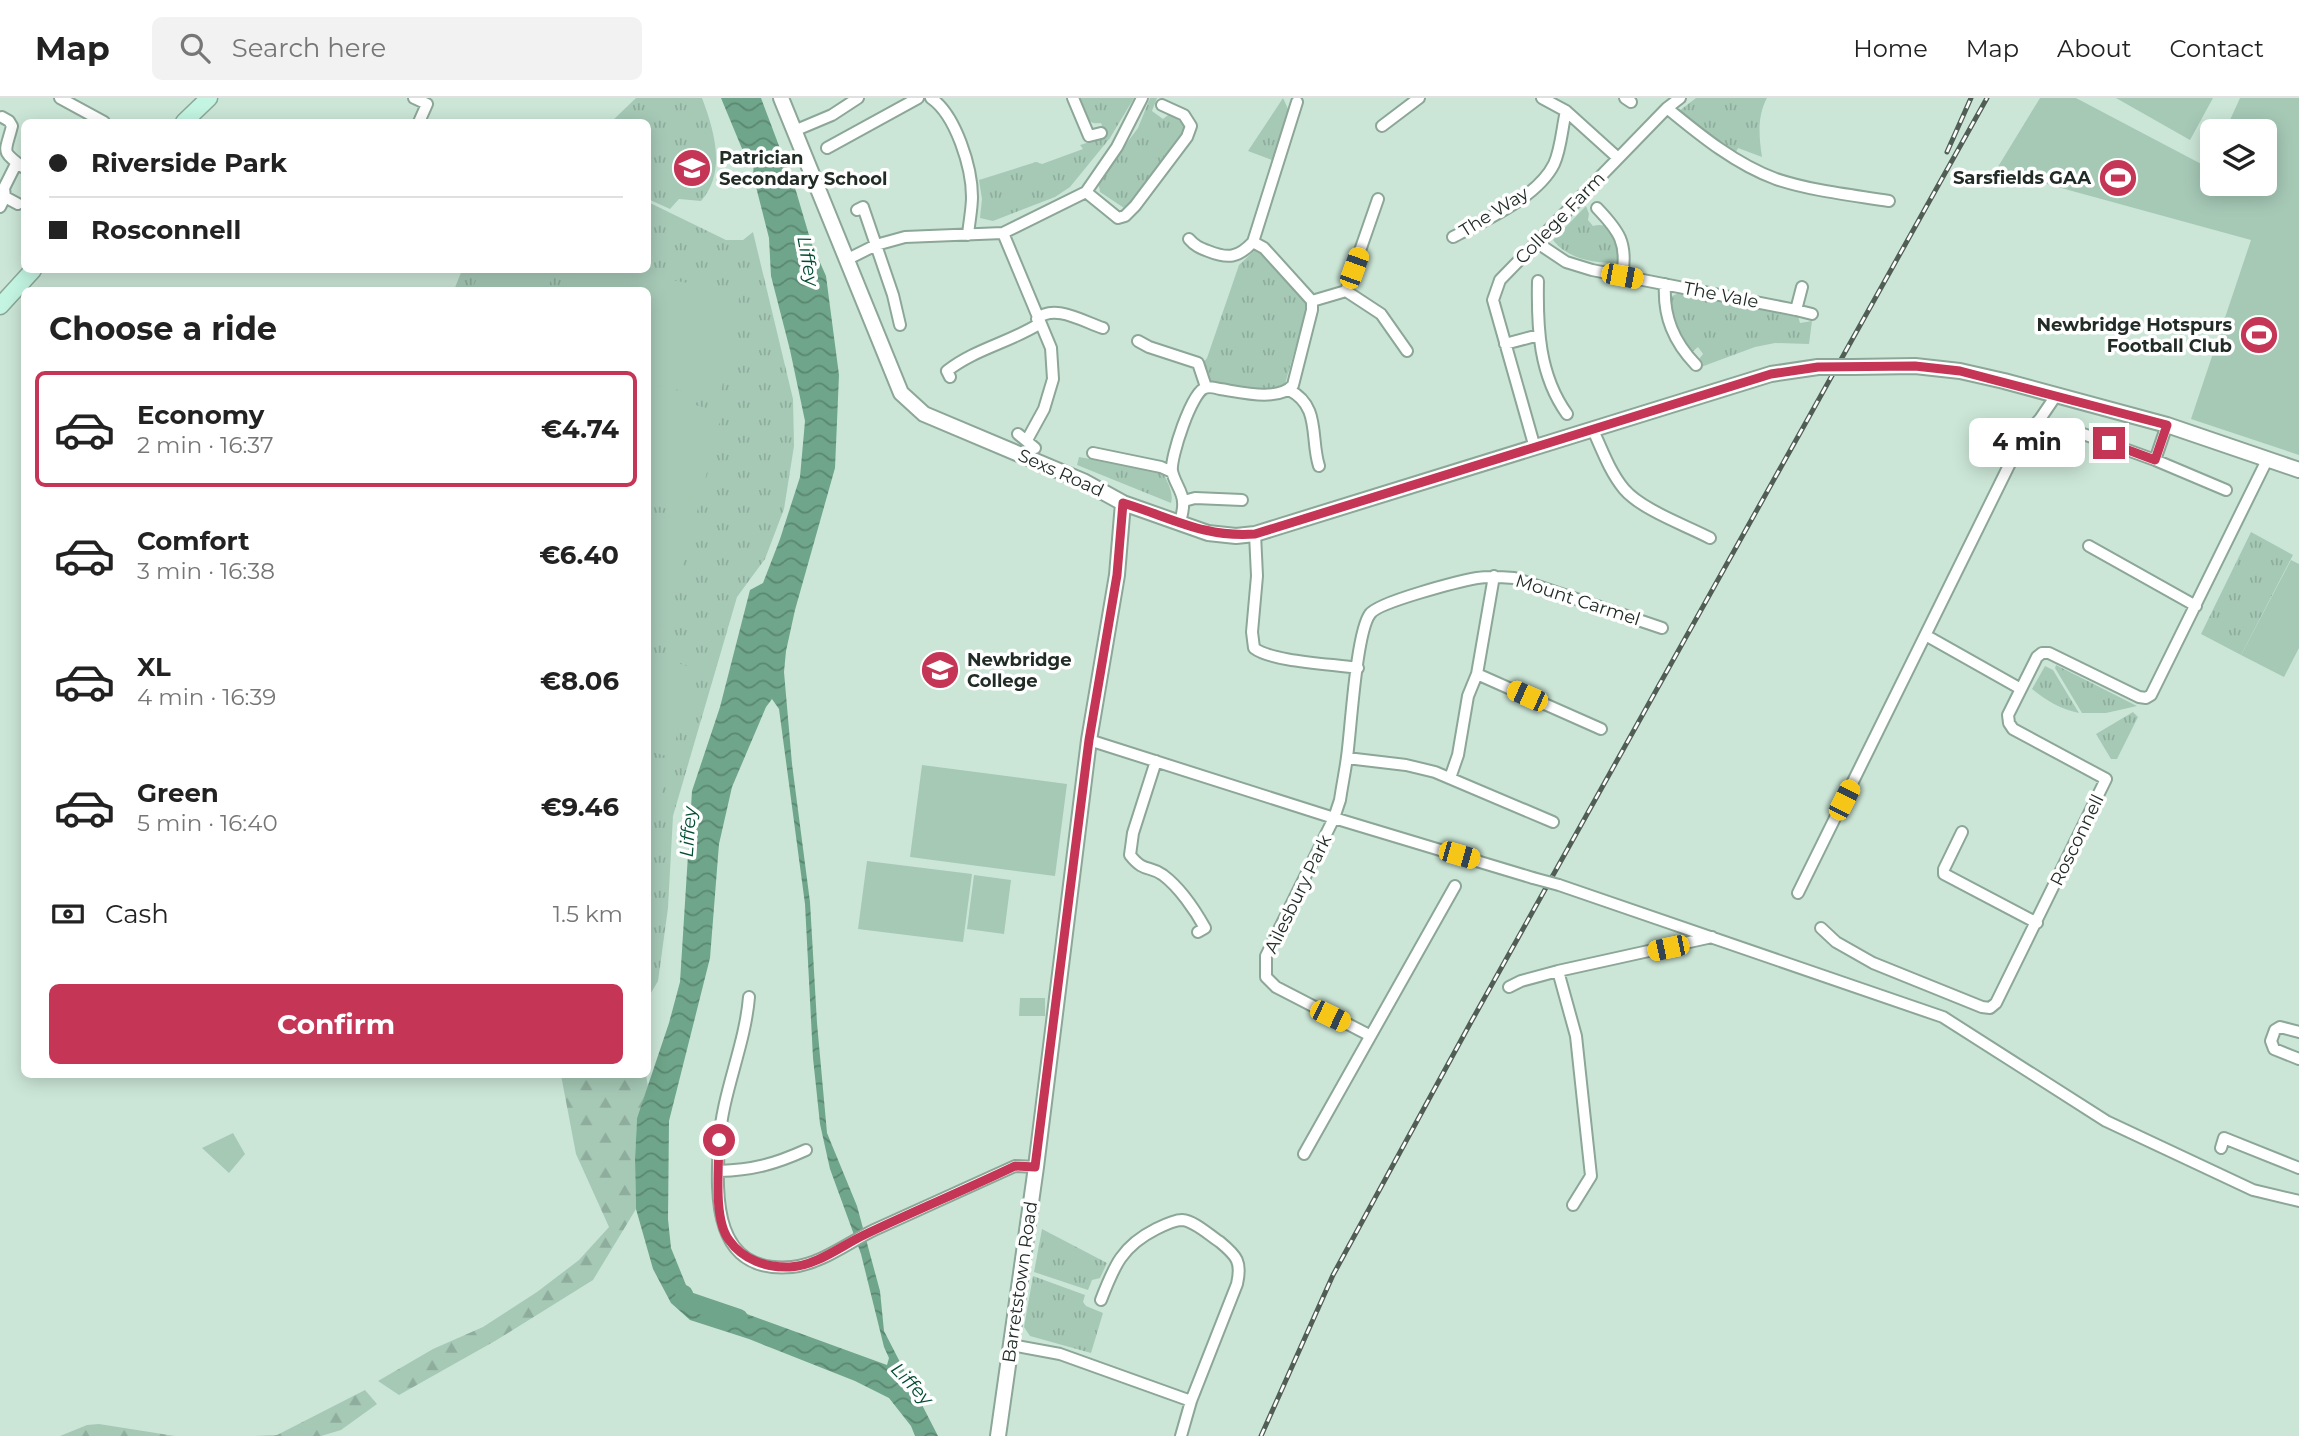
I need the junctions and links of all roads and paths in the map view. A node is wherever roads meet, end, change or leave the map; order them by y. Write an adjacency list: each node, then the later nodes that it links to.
1 (60, 98): 18 (street)
2 (209, 98): 19 (main road)
3 (414, 98): 20 (street)
4 (781, 98): 22 (street, Sexs Road)
5 (858, 98): 22 (street)
6 (918, 98): 24 (street)
7 (931, 98): 35 (street)
8 (1073, 98): 23 (street)
9 (1142, 98): 27 (street)
10 (1419, 98): 21 (street)
11 (1542, 98): 16 (street)
12 (1680, 98): 15 (street, College Farm)
13 (1297, 102): 38 (street)
14 (1162, 105): 27 (street)
15 (1667, 108): 25 (street, College Farm); 29 (street)
16 (1566, 111): 25 (street); 36 (street, The Way)
17 (2, 117): 26 (street)
18 (98, 119)
19 (187, 119)
20 (420, 119)
21 (1382, 126)
22 (794, 131): 41 (street, Sexs Road)
23 (1101, 133)
24 (827, 148)
25 (1618, 158): 39 (street, College Farm)
26 (20, 166): 30 (street)
27 (1086, 192): 34 (street)
28 (1378, 199): 47 (street)
29 (1889, 201)
30 (3, 202): 31 (street)
31 (18, 204)
32 (1597, 208): 43 (street)
33 (857, 210): 40 (street)
34 (1003, 233): 35 (street); 53 (street)
35 (968, 235): 40 (street)
36 (1453, 237)
37 (1189, 239): 38 (street)
38 (1253, 242): 48 (street)
39 (1536, 242): 43 (street, The Vale); 57 (street, College Farm)
40 (876, 245): 41 (street); 52 (street)
41 (846, 260): 79 (street, Sexs Road)
42 (30, 273): 49 (main road)
43 (1622, 276): 45 (street, The Vale)
44 (1538, 281): 55 (street, College Farm)
45 (1665, 284): 50 (street, The Vale); 59 (street)
46 (1802, 287): 50 (street)
47 (1346, 291): 48 (street); 58 (street)
48 (1312, 300): 62 (street)
49 (0, 306)
50 (1796, 310): 51 (street, The Vale)
51 (1812, 314)
52 (896, 319)
53 (1038, 321): 54 (street); 60 (street); 68 (street)
54 (1103, 328)
55 (1539, 335): 57 (street); 64 (street, College Farm)
56 (1138, 341): 61 (street)
57 (1505, 344): 69 (street, College Farm)
58 (1407, 351)
59 (1696, 366)
60 (950, 377)
61 (1206, 387): 62 (street); 75 (street)
62 (1289, 390): 73 (street)
63 (2055, 397): 65 (street, Sexs Road); 67 (street, Sexs Road, bridge); 87 (street)
64 (1567, 414)
65 (2167, 425): 71 (street); 72 (street, Sexs Road)
66 (2063, 427): 71 (street)
67 (1593, 430): 69 (street, Sexs Road); 82 (street)
68 (1027, 441)
69 (1535, 448): 81 (street, Sexs Road)
70 (1093, 453): 75 (street)
71 (2155, 460): 76 (street)
72 (2267, 460): 74 (street, Sexs Road); 85 (street, Rosconnell)
73 (1319, 466)
74 (2299, 470)
75 (1172, 472): 78 (street)
76 (2226, 490)
77 (1242, 500): 78 (street)
78 (1184, 501): 80 (street)
79 (1123, 503): 80 (street, Sexs Road); 92 (street, Barretstown Road)
80 (1180, 523): 81 (street, Sexs Road)
81 (1255, 534): 88 (street)
82 (1710, 538)
83 (2089, 545): 85 (street)
84 (1494, 576): 86 (street, Mount Carmel); 88 (street, Mount Carmel); 89 (street, Mount Carmel)
85 (2196, 606): 90 (street, Rosconnell)
86 (1662, 628)
87 (1927, 636): 90 (street); 100 (street)
88 (1358, 668): 93 (street, Mount Carmel)
89 (1477, 674): 91 (street); 95 (street, Mount Carmel)
90 (2021, 689): 101 (street, Rosconnell)
91 (1601, 729)
92 (1089, 740): 94 (street); 114 (street, Barretstown Road)
93 (1347, 758): 95 (street); 96 (street, Mount Carmel)
94 (1156, 761): 96 (street); 103 (street)
95 (1450, 778): 97 (street)
96 (1334, 818): 104 (street, bridge); 109 (street, Ailesbury Park)
97 (1553, 822)
98 (1962, 832): 101 (street)
99 (1455, 886): 109 (street)
100 (1798, 893)
101 (2036, 923): 102 (street, Rosconnell)
102 (1821, 928)
103 (1198, 932)
104 (1712, 937): 105 (street); 117 (street)
105 (1558, 971): 106 (street); 118 (street)
106 (1509, 987)
107 (749, 997): 116 (street)
108 (2299, 1032): 110 (street)
109 (1369, 1035): 113 (street)
110 (2299, 1059)
111 (2221, 1148): 115 (street)
112 (806, 1150): 116 (street)
113 (1304, 1154)
114 (1035, 1167): 116 (street); 120 (street, Barretstown Road)
115 (2299, 1168)
116 (719, 1171)
117 (2299, 1201)
118 (1573, 1205)
119 (1101, 1300): 121 (street)
120 (1011, 1345): 121 (street); 122 (street, Barretstown Road)
121 (1191, 1401): 123 (street)
122 (998, 1436)
123 (1181, 1436)

